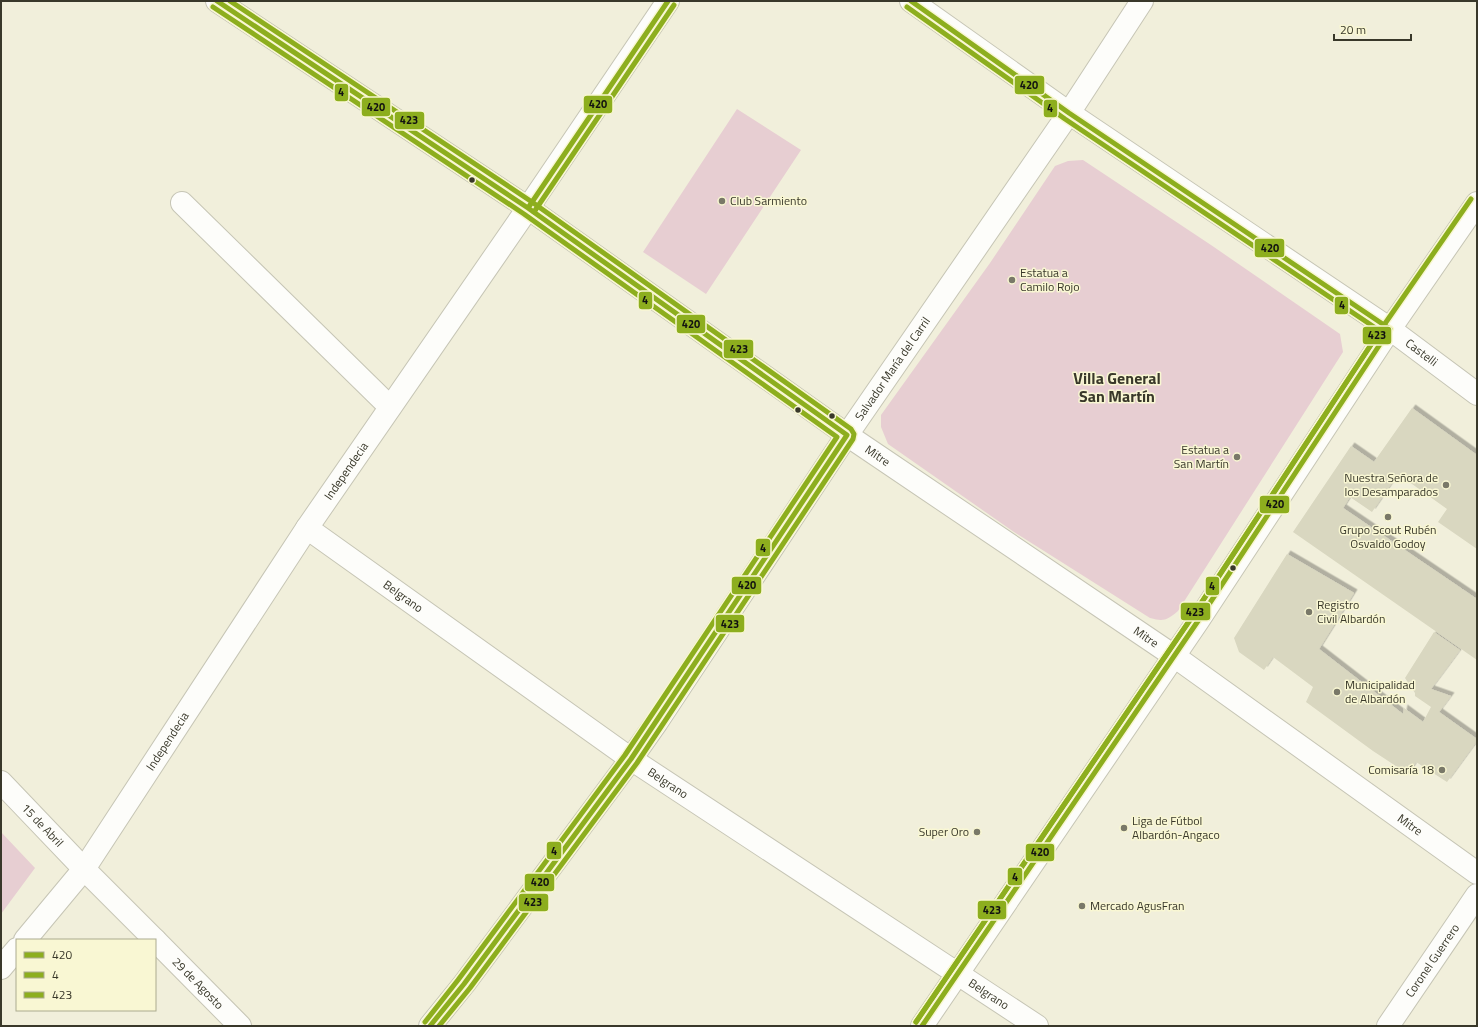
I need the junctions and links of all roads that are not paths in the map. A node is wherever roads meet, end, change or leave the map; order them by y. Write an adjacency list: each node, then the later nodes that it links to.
1 (217, 1): 8 (street, Mitre)
2 (668, 1): 8 (street, Independecia)
3 (911, 1): 5 (street, Castelli)
4 (1142, 1): 5 (street, Salvador María del Carril)
5 (1069, 113): 9 (street, Castelli); 12 (street, Salvador María del Carril)
6 (182, 203): 11 (street)
7 (1477, 203): 9 (street)
8 (528, 208): 11 (street, Independecia); 12 (street, Mitre)
9 (1390, 329): 10 (street, Castelli); 14 (street)
10 (1477, 394)
11 (390, 407): 13 (street, Independecia)
12 (847, 435): 14 (street, Mitre); 15 (street, Salvador María del Carril)
13 (307, 528): 15 (street, Belgrano); 17 (street, Independecia)
14 (1174, 656): 18 (street, Mitre); 25 (street)
15 (631, 759): 25 (street, Belgrano); 27 (street, Salvador María del Carril)
16 (1, 782): 17 (street, 15 de Abril)
17 (84, 869): 20 (street, Independecia); 21 (street, 29 de Agosto)
18 (1477, 874)
19 (1477, 895): 30 (street, Coronel Guerrero)
20 (26, 939)
21 (154, 939)
22 (156, 941): 26 (street, 29 de Agosto)
23 (16, 950): 24 (street)
24 (1, 968)
25 (958, 974): 28 (street); 29 (street, Belgrano)
26 (240, 1026)
27 (430, 1026)
28 (922, 1026)
29 (1037, 1026)
30 (1388, 1026)

